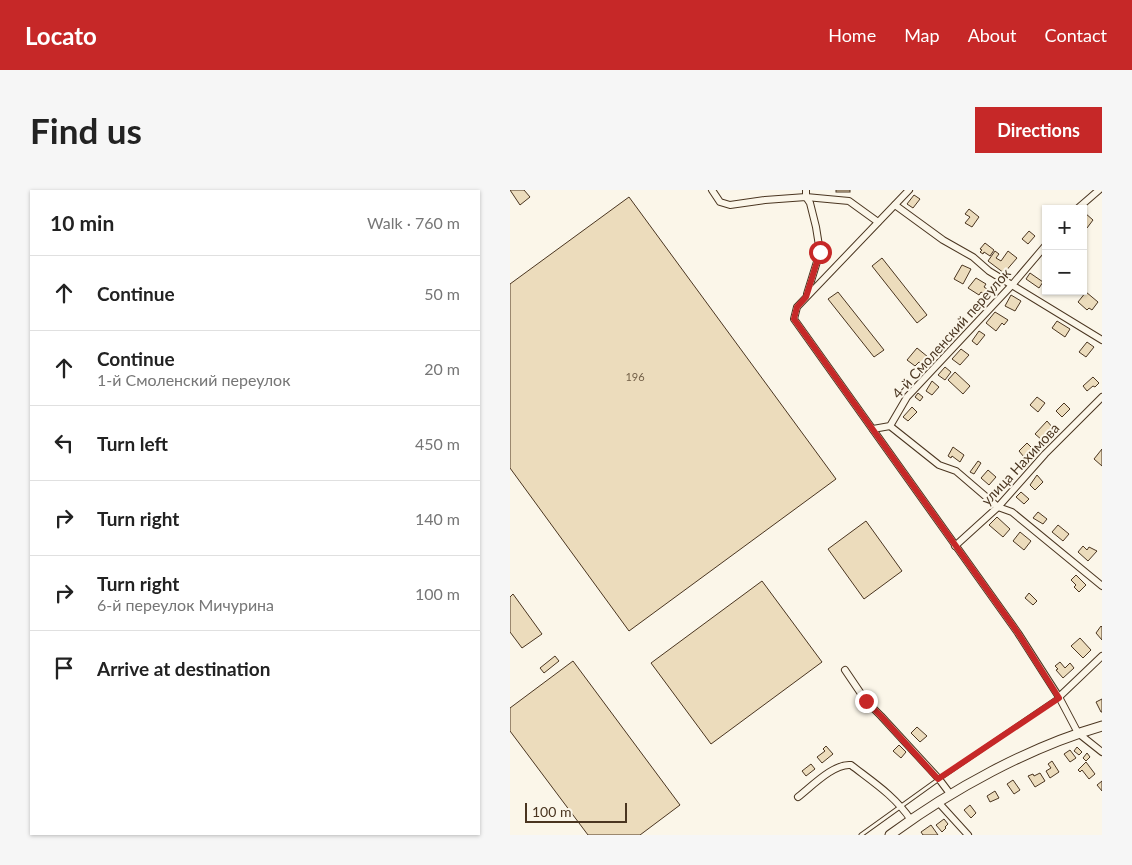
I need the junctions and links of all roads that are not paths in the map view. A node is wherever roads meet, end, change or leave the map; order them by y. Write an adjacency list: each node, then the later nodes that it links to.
1 (712, 190): 4 (street)
2 (910, 190): 5 (street)
3 (1099, 190): 6 (street)
4 (806, 194): 7 (street); 10 (street)
5 (895, 205): 7 (street); 9 (street)
6 (1082, 205)
7 (878, 222): 10 (street)
8 (1042, 250): 9 (street, 4-й Смоленский переулок)
9 (1012, 285): 11 (street); 13 (street, 4-й Смоленский переулок)
10 (806, 297): 14 (street)
11 (1102, 340)
12 (1102, 397): 15 (street, улица Нахимова)
13 (890, 426): 14 (street); 15 (street)
14 (873, 429): 16 (street)
15 (998, 507): 16 (street, улица Нахимова); 17 (street)
16 (955, 546): 20 (street)
17 (1102, 586)
18 (1102, 656): 20 (street)
19 (845, 670): 24 (street)
20 (1059, 698): 22 (street); 24 (lane)
21 (1102, 726): 22 (main road)
22 (1078, 733): 23 (street); 25 (main road)
23 (1102, 752)
24 (938, 779): 25 (street); 28 (lane)
25 (951, 795): 27 (main road)
26 (798, 797): 28 (street)
27 (938, 802): 29 (main road); 32 (street)
28 (902, 806): 29 (street); 30 (lane)
29 (910, 820): 31 (main road)
30 (861, 835)
31 (890, 835)
32 (968, 835)

